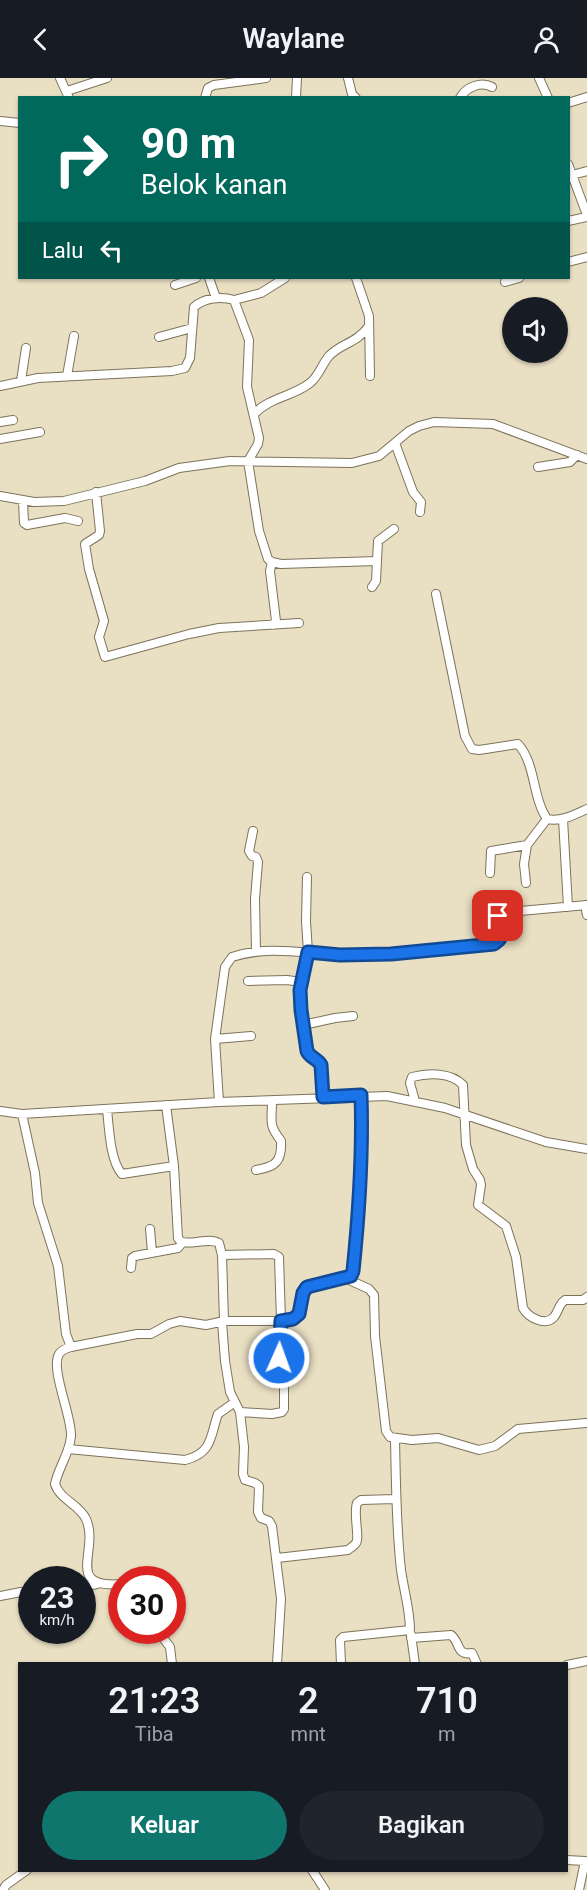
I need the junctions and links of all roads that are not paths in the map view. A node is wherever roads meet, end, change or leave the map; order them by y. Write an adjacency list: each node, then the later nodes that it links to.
1 (60, 78): 8 (street)
2 (107, 78): 8 (street)
3 (266, 78): 9 (street)
4 (297, 78): 10 (street)
5 (348, 78): 11 (street)
6 (539, 78): 13 (street)
7 (492, 87): 12 (street)
8 (68, 94)
9 (206, 96)
10 (296, 96)
11 (353, 96)
12 (461, 96)
13 (547, 96)
14 (587, 97): 15 (street)
15 (570, 102)
16 (0, 121): 17 (street)
17 (18, 123)
18 (570, 170): 20 (street)
19 (587, 171): 20 (street)
20 (572, 176): 21 (street)
21 (587, 216): 22 (street)
22 (570, 220)
23 (587, 257): 24 (street)
24 (570, 261)
25 (193, 279): 31 (street)
26 (209, 279): 32 (street)
27 (283, 279): 33 (street)
28 (356, 279): 34 (street)
29 (516, 279): 30 (street)
30 (505, 282)
31 (175, 285)
32 (216, 298): 33 (street); 35 (street)
33 (234, 300): 43 (street)
34 (369, 326): 40 (street); 43 (street)
35 (192, 328): 37 (street); 39 (street)
36 (74, 336): 39 (street)
37 (159, 337)
38 (26, 348): 41 (street)
39 (67, 376): 41 (street)
40 (370, 376)
41 (21, 381): 42 (street)
42 (0, 386)
43 (254, 414): 51 (street)
44 (13, 420): 45 (street)
45 (0, 422)
46 (40, 432): 47 (street)
47 (0, 440)
48 (395, 443): 49 (street); 51 (street); 56 (street)
49 (577, 455): 50 (street); 52 (street)
50 (587, 459)
51 (248, 461): 53 (street); 60 (street)
52 (538, 467)
53 (96, 492): 55 (street); 64 (street)
54 (0, 496): 55 (street)
55 (23, 501): 57 (street)
56 (420, 512)
57 (78, 521)
58 (394, 529): 59 (street)
59 (377, 561): 60 (street); 61 (street)
60 (272, 562): 64 (street)
61 (372, 587)
62 (436, 594): 66 (street)
63 (299, 623): 64 (street)
64 (273, 625)
65 (587, 810): 67 (street)
66 (547, 819): 67 (street); 69 (street)
67 (563, 819): 74 (street)
68 (252, 831): 76 (street)
69 (527, 844): 70 (street); 72 (street)
70 (490, 873)
71 (307, 878): 77 (street)
72 (525, 883)
73 (586, 905): 74 (street); 75 (street)
74 (567, 907): 77 (street)
75 (587, 915)
76 (256, 951): 77 (street); 83 (street)
77 (308, 952): 79 (street)
78 (248, 981): 79 (street)
79 (301, 982): 81 (street)
80 (353, 1016): 81 (street)
81 (303, 1025): 85 (street)
82 (251, 1036): 83 (street)
83 (215, 1039): 88 (street)
84 (361, 1095): 85 (street); 87 (street); 102 (street)
85 (323, 1097): 86 (street)
86 (272, 1101): 88 (street); 96 (street)
87 (415, 1101): 93 (street); 93 (street)
88 (219, 1102): 89 (street)
89 (166, 1105): 90 (street); 95 (street)
90 (107, 1109): 92 (street); 95 (street)
91 (0, 1111): 92 (street)
92 (22, 1114): 106 (street)
93 (466, 1115): 94 (street); 103 (street)
94 (587, 1149)
95 (174, 1166): 98 (street)
96 (256, 1170)
97 (150, 1229): 99 (street)
98 (182, 1243): 99 (street); 100 (street)
99 (152, 1252): 101 (street)
100 (222, 1255): 104 (street); 105 (street)
101 (131, 1268)
102 (345, 1278): 105 (street); 110 (street)
103 (587, 1297)
104 (223, 1321): 105 (street); 106 (street); 107 (street)
105 (281, 1321): 108 (street)
106 (71, 1347): 111 (street)
107 (235, 1402): 108 (street); 111 (street)
108 (240, 1412): 113 (street)
109 (586, 1423): 110 (street)
110 (394, 1439): 112 (street)
111 (68, 1449): 114 (street)
112 (396, 1499): 113 (street); 118 (street)
113 (277, 1558): 122 (street)
114 (97, 1584): 115 (street)
115 (108, 1584)
116 (18, 1593): 117 (street)
117 (0, 1596)
118 (411, 1634): 123 (street); 124 (street); 125 (street)
119 (168, 1644): 121 (street)
120 (587, 1661): 126 (street)
121 (172, 1662)
122 (277, 1662)
123 (341, 1662)
124 (415, 1662)
125 (476, 1662)
126 (568, 1665)
127 (568, 1860): 132 (street)
128 (24, 1872): 130 (street)
129 (313, 1872): 131 (street)
130 (3, 1890)
131 (325, 1890)
132 (579, 1890)

